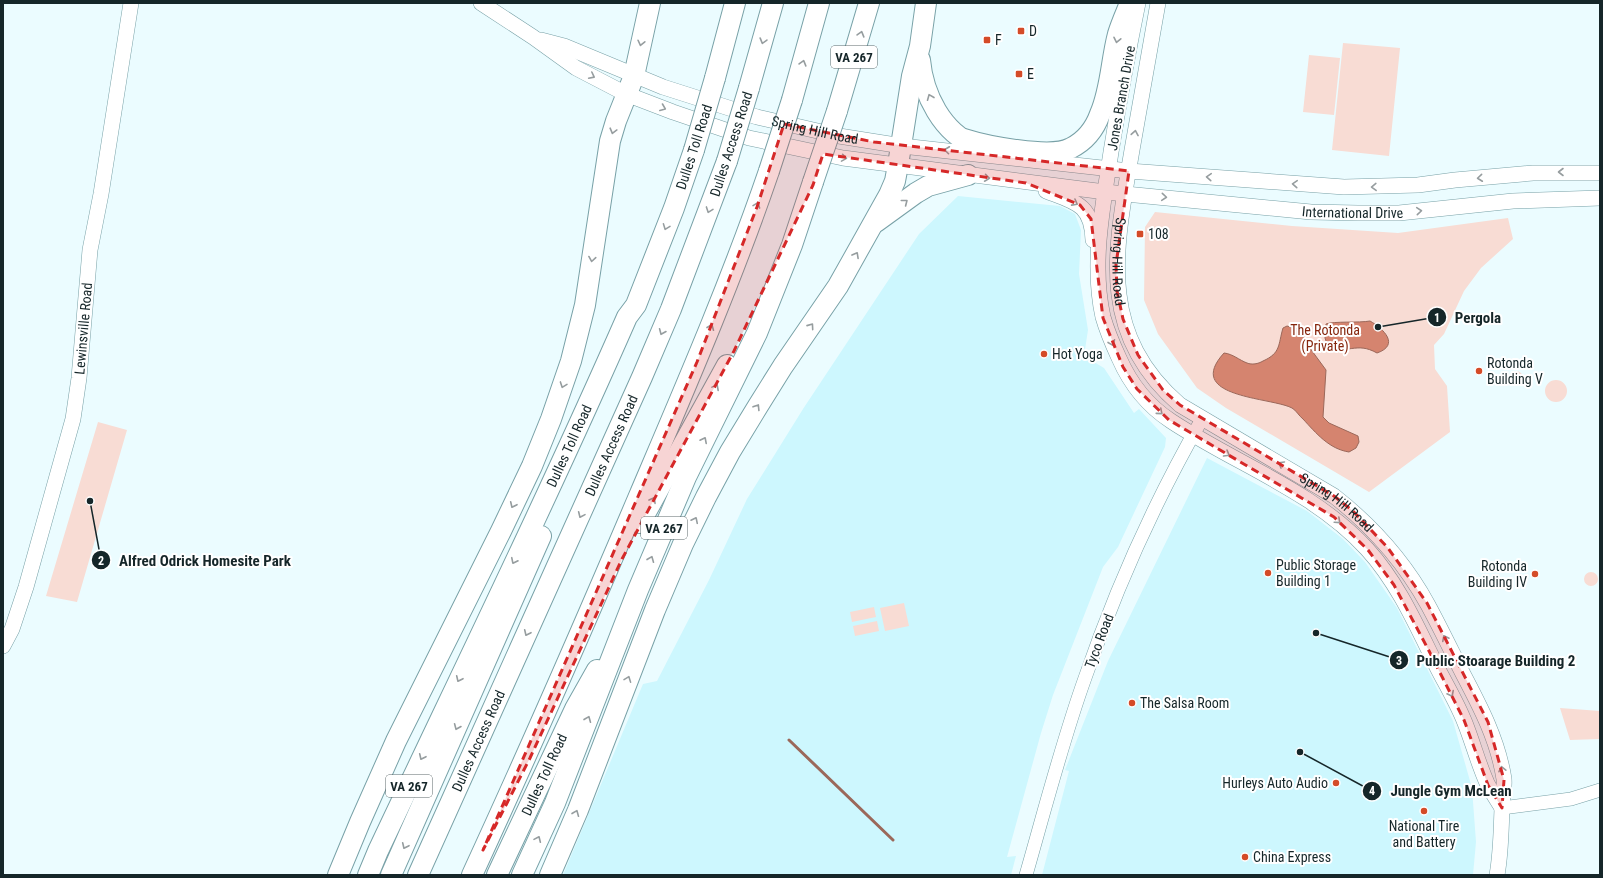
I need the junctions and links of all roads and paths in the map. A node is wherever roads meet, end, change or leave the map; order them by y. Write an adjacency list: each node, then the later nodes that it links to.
1 (131, 3): 35 (main road, Lewinsville Road)
2 (481, 3): 12 (main road, Spring Hill Road)
3 (650, 3): 14 (highway, one-way to 14)
4 (735, 3): 31 (highway, Dulles Toll Road / VA 267, one-way to 31, bridge)
5 (773, 3): 42 (highway, Dulles Access Road, one-way to 42, bridge)
6 (819, 3): 38 (highway, one-way to 6, bridge)
7 (869, 3): 25 (highway, Dulles Toll Road / VA 267, one-way to 7, bridge)
8 (926, 3): 13 (highway)
9 (1130, 3): 16 (highway, one-way to 16)
10 (1138, 3): 20 (main road, Jones Branch Drive)
11 (1158, 3): 21 (main road, Jones Branch Drive, one-way to 11)
12 (533, 37): 14 (main road, Spring Hill Road); 15 (main road, Spring Hill Road, one-way to 15)
13 (920, 46): 16 (highway, one-way to 13); 17 (highway)
14 (634, 76): 15 (highway); 17 (main road, Spring Hill Road)
15 (626, 94): 19 (main road, Spring Hill Road, one-way to 19); 39 (highway, one-way to 39)
16 (964, 140): 18 (highway)
17 (902, 146): 18 (main road, Spring Hill Road, one-way to 17); 19 (highway)
18 (1014, 159): 20 (main road, Spring Hill Road)
19 (898, 165): 23 (main road, Spring Hill Road); 29 (highway)
20 (1109, 169): 21 (main road, Spring Hill Road); 26 (main road, Jones Branch Drive)
21 (1129, 171): 22 (main road, International Drive, one-way to 21); 27 (main road, Spring Hill Road)
22 (1600, 173)
23 (968, 175): 24 (main road, Spring Hill Road, one-way to 24); 29 (highway, one-way to 23)
24 (1026, 183): 26 (main road, Spring Hill Road); 30 (main road, one-way to 30)
25 (813, 184): 34 (highway, Dulles Toll Road / VA 267, one-way to 25); 38 (highway, one-way to 25)
26 (1105, 192): 27 (main road, International Drive); 30 (main road, Spring Hill Road)
27 (1125, 194): 28 (main road, International Drive, one-way to 28); 32 (main road, Spring Hill Road)
28 (1600, 198)
29 (873, 225): 46 (highway, one-way to 29)
30 (1098, 273): 33 (main road, Spring Hill Road, one-way to 33)
31 (636, 305): 40 (highway, Dulles Toll Road / VA 267, one-way to 40); 41 (highway, one-way to 41)
32 (1202, 419): 33 (street, Tyco Road); 37 (main road, Spring Hill Road, one-way to 32)
33 (1194, 435): 37 (main road, Spring Hill Road, one-way to 37); 47 (street, Tyco Road)
34 (638, 590): 44 (highway, Dulles Toll Road / VA 267); 45 (highway, Dulles Toll Road / VA 267, one-way to 34)
35 (3, 646)
36 (1600, 790): 37 (street)
37 (1502, 808): 48 (main road, Spring Hill Road)
38 (483, 850): 43 (highway)
39 (338, 875)
40 (368, 875)
41 (391, 875)
42 (418, 875)
43 (472, 875)
44 (497, 875)
45 (522, 875)
46 (550, 875)
47 (1026, 875)
48 (1497, 875)

